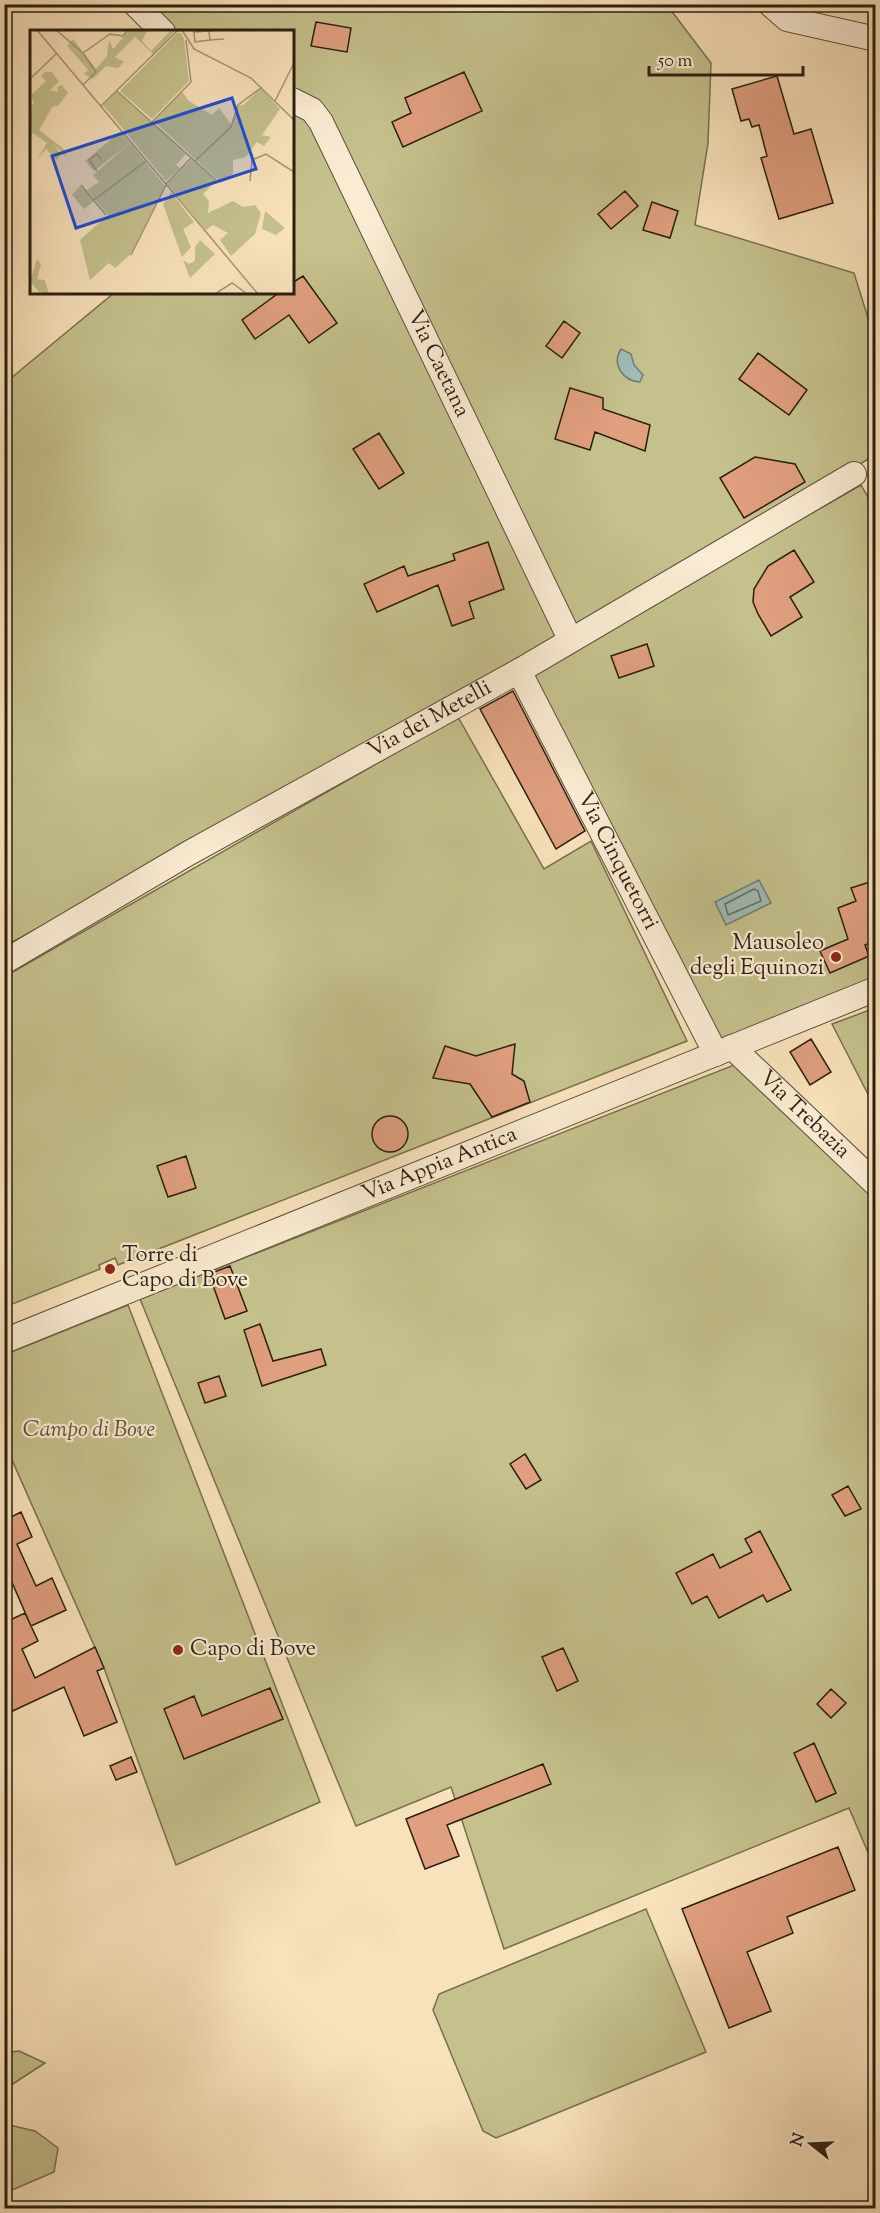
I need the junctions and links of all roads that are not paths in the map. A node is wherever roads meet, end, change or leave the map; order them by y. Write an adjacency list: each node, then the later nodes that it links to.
1 (135, 4): 3 (street)
2 (770, 4): 4 (street)
3 (161, 30)
4 (876, 39)
5 (294, 101): 7 (street, Via Caetana)
6 (854, 474): 7 (street, Via dei Metelli)
7 (570, 639): 8 (street, Via dei Metelli)
8 (519, 671): 9 (street, Via dei Metelli); 11 (street, Via Cinquetorri)
9 (4, 962)
10 (876, 989): 11 (street, Via Appia Antica)
11 (724, 1050): 12 (street, Via Trebazia); 13 (street, Via Appia Antica)
12 (876, 1185)
13 (4, 1341)

